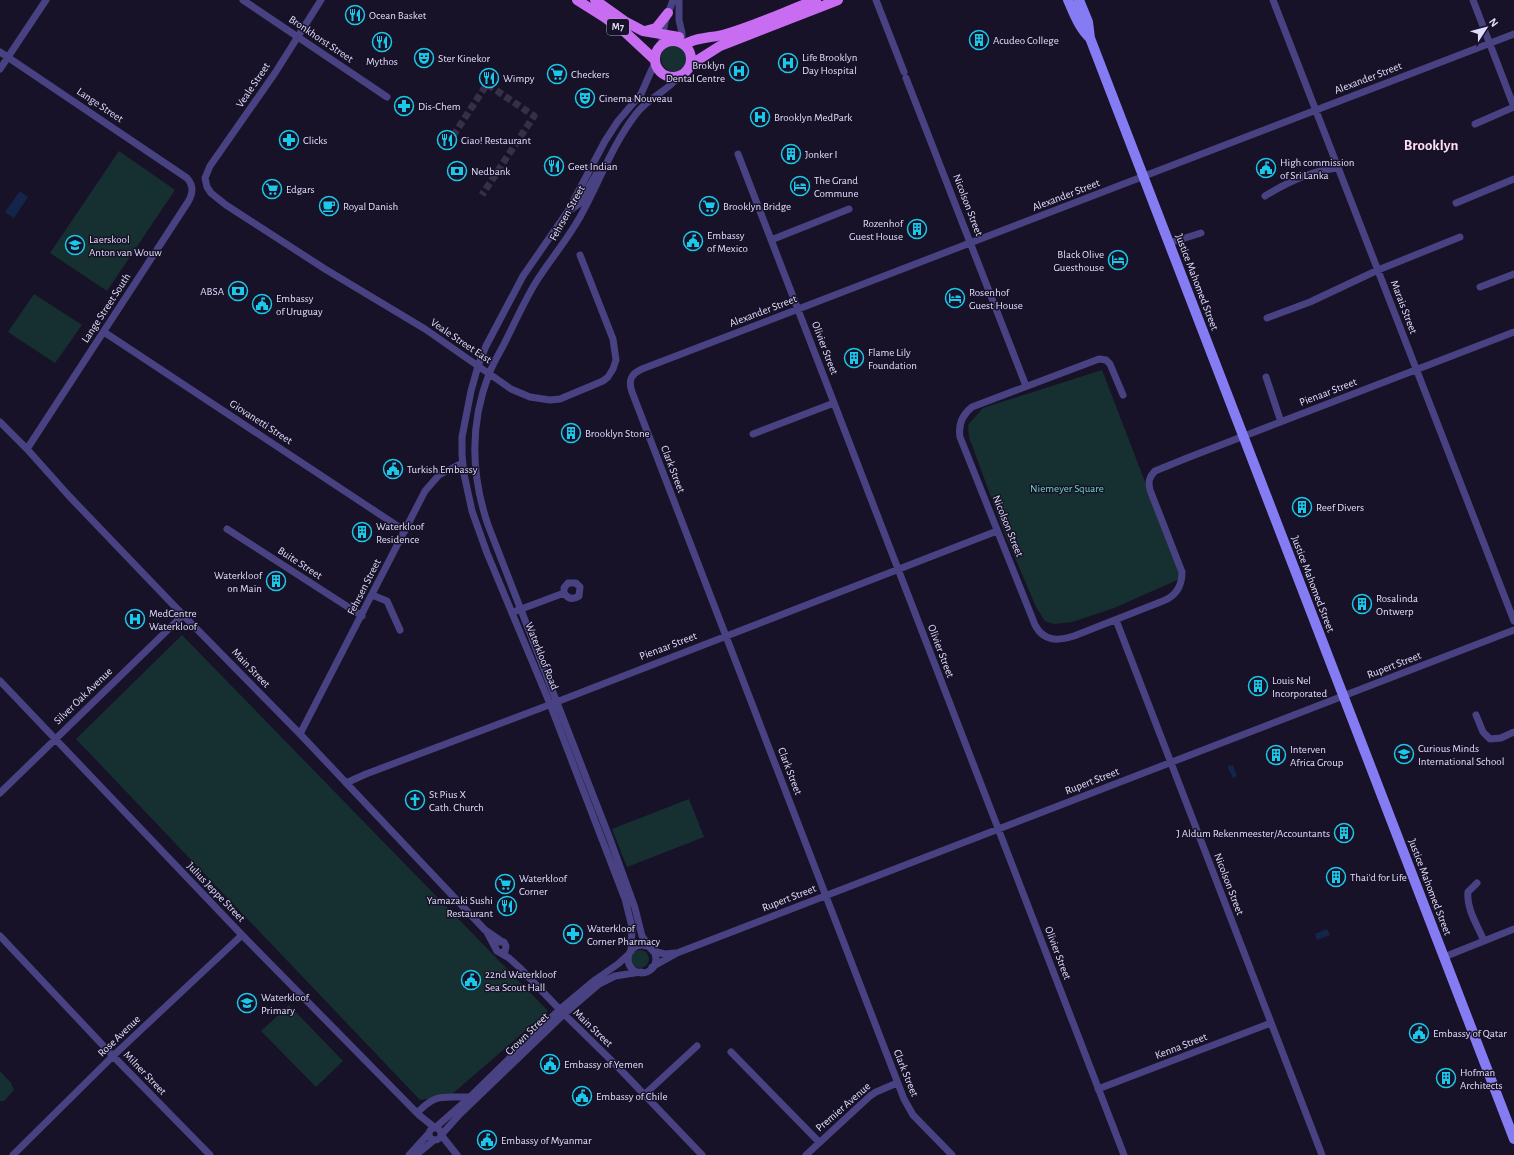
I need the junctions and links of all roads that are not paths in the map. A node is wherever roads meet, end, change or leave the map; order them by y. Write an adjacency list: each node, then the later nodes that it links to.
1 (46, 0): 25 (street)
2 (243, 0): 19 (street, Bronkhorst Street)
3 (321, 0): 19 (street, Veale Street)
4 (577, 0): 26 (main road, M7)
5 (595, 0): 16 (main road, M7)
6 (673, 0): 15 (street)
7 (679, 0): 22 (street)
8 (816, 0): 22 (main road, M7)
9 (838, 0): 27 (main road)
10 (876, 0): 49 (street, Nicolson Street)
11 (1068, 0): 20 (main road, Justice Mahomed Street)
12 (1079, 0): 20 (main road, Justice Mahomed Street)
13 (1273, 0): 32 (street, Marais Street)
14 (1473, 0): 23 (street)
15 (668, 13): 17 (main road); 21 (street)
16 (626, 22): 17 (main road, M7); 21 (main road, M7)
17 (643, 31): 21 (main road, M7)
18 (1514, 34): 23 (street, Alexander Street)
19 (298, 36): 30 (street, Bronkhorst Street); 40 (street, Veale Street)
20 (1090, 38): 37 (main road, Justice Mahomed Street)
21 (663, 41): 22 (main road, M7); 26 (main road)
22 (686, 41): 27 (main road)
23 (1490, 44): 31 (street); 32 (street, Alexander Street)
24 (0, 52): 25 (street, Lange Street)
25 (8, 57): 28 (street); 38 (street, Lange Street)
26 (656, 61): 29 (main road, M7); 44 (street, Fehrsen Street)
27 (690, 65): 29 (main road)
28 (0, 69)
29 (678, 76): 35 (street, Fehrsen Street)
30 (387, 97)
31 (1514, 107): 33 (street)
32 (1316, 110): 36 (street, Marais Street); 37 (street, Alexander Street)
33 (1476, 124)
34 (738, 154): 47 (street, Olivier Street)
35 (605, 165): 44 (street); 60 (street, Fehrsen Street)
36 (1338, 168): 41 (street); 51 (street, Marais Street)
37 (1144, 177): 48 (main road, Justice Mahomed Street); 49 (street, Alexander Street)
38 (187, 178): 56 (street, Lange Street South)
39 (1514, 179): 42 (street)
40 (206, 183): 58 (street, Veale Street East)
41 (1265, 196)
42 (1456, 203)
43 (849, 209): 47 (street)
44 (568, 211): 58 (street, Fehrsen Street)
45 (1201, 233): 48 (street)
46 (1460, 237): 51 (street)
47 (771, 240): 54 (street, Olivier Street)
48 (1169, 242): 69 (main road, Justice Mahomed Street)
49 (971, 243): 54 (street, Alexander Street); 63 (street, Nicolson Street)
50 (580, 255): 60 (street, Veale Street East)
51 (1378, 270): 55 (street); 59 (street, Marais Street)
52 (1514, 274): 53 (street)
53 (1480, 287)
54 (798, 309): 62 (street, Alexander Street); 65 (street, Olivier Street)
55 (1267, 318)
56 (104, 332): 70 (street, Lange Street South); 74 (street, Giovanetti Street)
57 (1514, 332): 59 (street, Pienaar Street)
58 (478, 366): 60 (street, Veale Street East); 71 (street, Waterkloof Road)
59 (1416, 370): 67 (street, Pienaar Street); 86 (street, Marais Street)
60 (490, 374): 77 (street, Waterkloof Road)
61 (1266, 377): 67 (street)
62 (630, 381): 89 (street, Clark Street)
63 (1026, 386): 64 (street, Nicolson Street); 75 (street, Nicolson Street)
64 (1123, 395)
65 (834, 403): 68 (street); 76 (street, Olivier Street)
66 (0, 422): 70 (street, Main Street)
67 (1281, 422): 69 (street, Pienaar Street)
68 (753, 434)
69 (1244, 437): 72 (street, Pienaar Street); 91 (main road, Justice Mahomed Street)
70 (27, 449): 83 (street, Main Street)
71 (462, 463): 74 (street, Fehrsen Street); 78 (street, Waterkloof Road)
72 (1152, 475): 85 (street, Nicolson Street)
73 (227, 529): 84 (street, Buite Street)
74 (405, 530): 80 (street, Fehrsen Street)
75 (997, 530): 76 (street, Pienaar Street); 85 (street, Nicolson Street)
76 (898, 569): 89 (street, Pienaar Street); 102 (street, Olivier Street)
77 (505, 571): 78 (street); 81 (street, Waterkloof Road)
78 (496, 574): 82 (street, Waterkloof Road)
79 (564, 593): 81 (street)
80 (372, 595): 84 (street, Fehrsen Street); 87 (street)
81 (520, 610): 82 (street); 92 (street, Waterkloof Road)
82 (512, 612): 92 (street, Waterkloof Road)
83 (183, 615): 95 (street, Main Street); 96 (street, Silver Oak Avenue)
84 (362, 616): 95 (street, Fehrsen Street)
85 (1116, 620): 97 (street, Nicolson Street)
86 (1514, 621)
87 (400, 630)
88 (1514, 630): 91 (street, Rupert Street)
89 (725, 636): 92 (street, Pienaar Street); 104 (street, Clark Street)
90 (0, 681): 96 (street, Julius Jeppe Street)
91 (1344, 696): 97 (street, Rupert Street); 117 (main road, Justice Mahomed Street)
92 (553, 703): 98 (street, Pienaar Street); 100 (street, Waterkloof Road); 101 (street, Waterkloof Road)
93 (1476, 715): 94 (street)
94 (1514, 732)
95 (300, 734): 98 (street, Main Street)
96 (55, 739): 99 (street, Silver Oak Avenue); 107 (street, Julius Jeppe Street)
97 (1171, 763): 102 (street, Rupert Street); 122 (street, Nicolson Street)
98 (346, 783): 105 (street, Main Street)
99 (0, 793)
100 (594, 798): 101 (street); 113 (street, Waterkloof Road)
101 (587, 801): 114 (street, Waterkloof Road)
102 (998, 829): 104 (street, Rupert Street); 127 (street, Olivier Street)
103 (1477, 883): 110 (street)
104 (826, 896): 116 (street, Rupert Street); 126 (street, Clark Street)
105 (485, 930): 109 (street, Main Street); 111 (street, Main Street)
106 (1514, 930): 110 (street)
107 (242, 935): 125 (street, Rose Avenue); 131 (street, Julius Jeppe Street)
108 (0, 936): 125 (street, Milner Street)
109 (501, 941): 111 (street); 112 (street)
110 (1484, 941): 117 (street)
111 (495, 947): 115 (street)
112 (507, 947): 115 (street); 118 (street, Main Street)
113 (652, 950): 114 (street); 116 (street, Rupert Street); 119 (street)
114 (630, 952): 120 (street); 121 (street, Crown Street)
115 (501, 953): 118 (street, Main Street)
116 (677, 953): 119 (street, Rupert Street)
117 (1444, 957): 134 (main road, Justice Mahomed Street)
118 (520, 968): 121 (street, Main Street)
119 (652, 968): 120 (street)
120 (641, 972): 121 (street, Crown Street)
121 (561, 1012): 128 (street, Main Street); 129 (street, Crown Street)
122 (1271, 1023): 127 (street, Kenna Street); 144 (street, Nicolson Street)
123 (697, 1046): 128 (street)
124 (731, 1052): 135 (street)
125 (113, 1056): 138 (street, Rose Avenue); 139 (street, Milner Street)
126 (898, 1083): 135 (street, Premier Avenue); 142 (street, Clark Street)
127 (1098, 1089): 143 (street, Olivier Street)
128 (644, 1095): 140 (street, Main Street)
129 (472, 1099): 130 (street, Crown Street); 131 (street)
130 (458, 1112): 132 (street, Crown Street); 133 (street, Crown Street)
131 (418, 1114): 132 (street, Julius Jeppe Street)
132 (432, 1130): 133 (street); 133 (street); 137 (street, Crown Street)
133 (439, 1137): 136 (street); 137 (street, Crown Street)
134 (1514, 1139)
135 (819, 1142): 141 (street, Premier Avenue)
136 (455, 1153)
137 (412, 1154)
138 (14, 1155)
139 (210, 1155)
140 (702, 1155)
141 (806, 1155)
142 (952, 1155)
143 (1124, 1155)
144 (1322, 1155)

